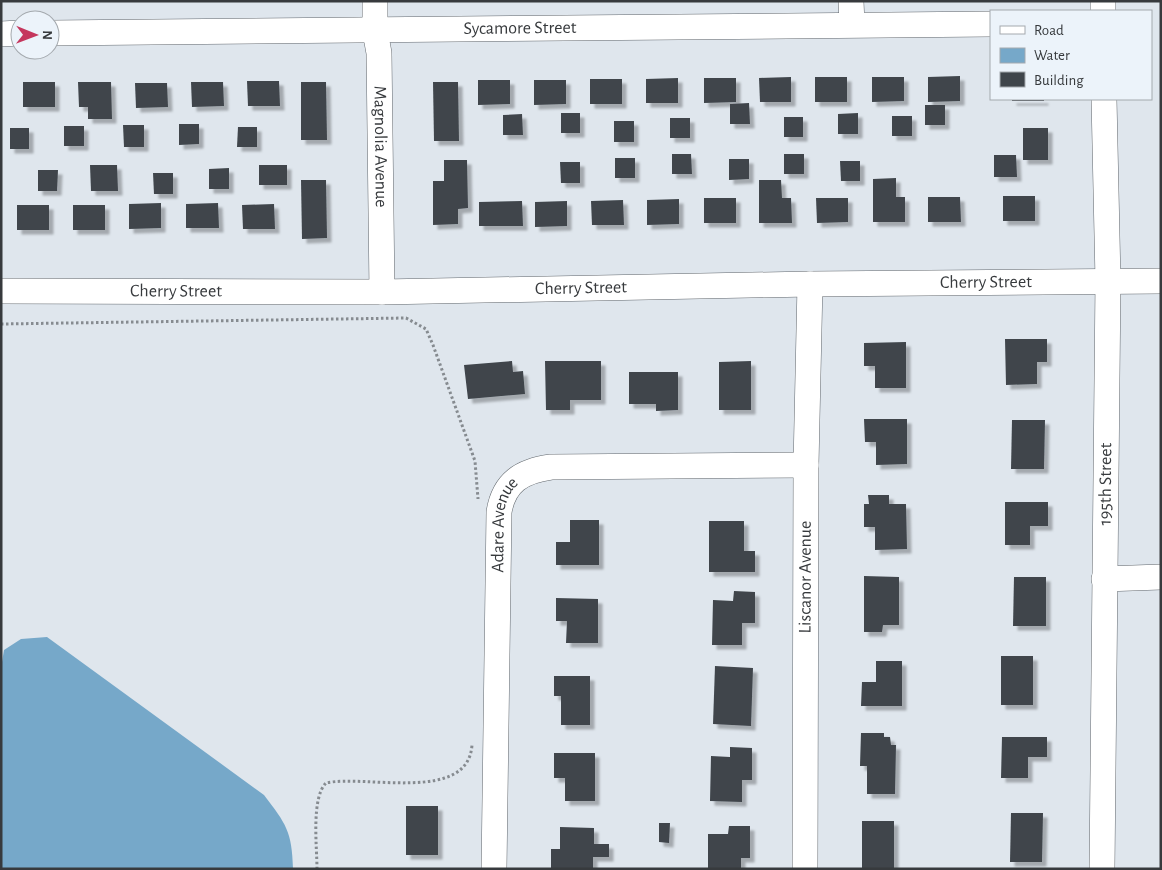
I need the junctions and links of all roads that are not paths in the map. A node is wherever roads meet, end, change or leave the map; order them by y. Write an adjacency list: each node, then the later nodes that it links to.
1 (375, 1): 4 (street, Magnolia Avenue)
2 (851, 13): 3 (street, Sycamore Street); 4 (street, Sycamore Street)
3 (990, 24)
4 (376, 31): 5 (street, Sycamore Street); 11 (street, Magnolia Avenue)
5 (60, 33)
6 (1104, 100): 7 (street, 195th Street)
7 (1108, 281): 8 (street, Cherry Street); 9 (street, Cherry Street); 14 (street, 195th Street)
8 (1161, 281)
9 (810, 284): 11 (street, Cherry Street); 12 (street, Liscanor Avenue)
10 (1, 291): 11 (street, Cherry Street)
11 (382, 292)
12 (806, 465): 15 (street, Adare Avenue); 16 (street, Liscanor Avenue)
13 (1161, 577): 14 (street)
14 (1104, 579): 17 (street, 195th Street)
15 (494, 869)
16 (805, 869)
17 (1102, 869)

